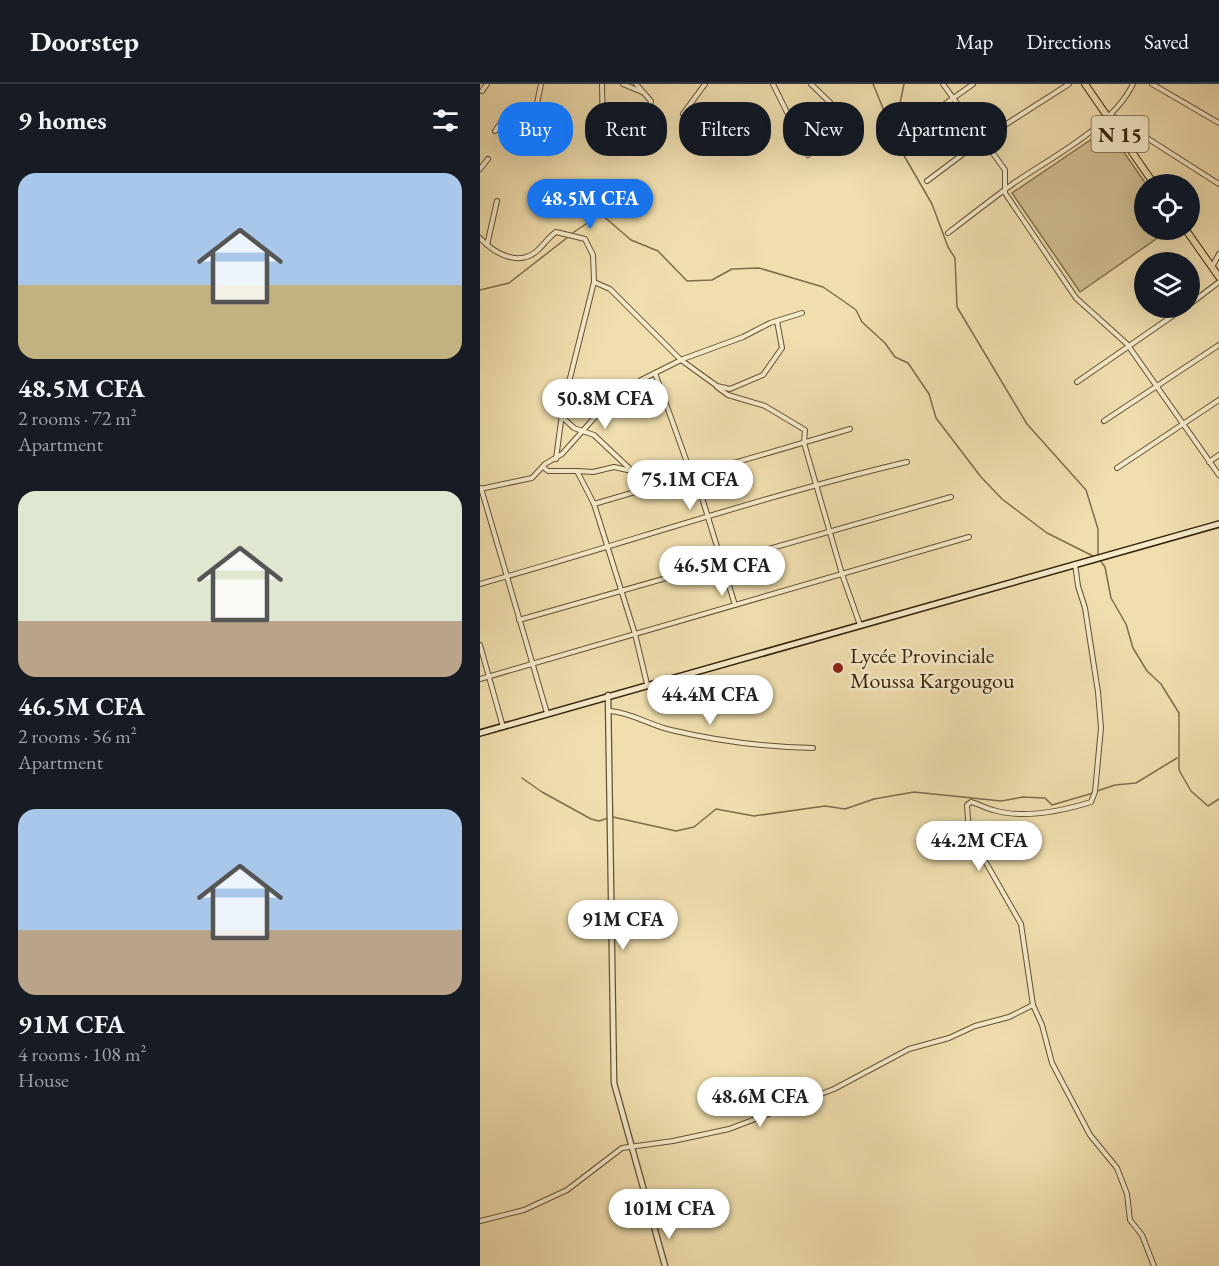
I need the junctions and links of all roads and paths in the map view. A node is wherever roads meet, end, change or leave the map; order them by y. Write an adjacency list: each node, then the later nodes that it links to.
1 (487, 84): 15 (street)
2 (541, 84): 18 (street)
3 (602, 84): 19 (street)
4 (623, 84): 16 (street)
5 (636, 84): 16 (street)
6 (705, 84): 21 (street)
7 (773, 84): 25 (street)
8 (811, 84): 22 (street)
9 (943, 84): 17 (street)
10 (973, 84): 17 (street)
11 (1069, 84): 28 (street)
12 (1085, 84): 26 (main road, N 15)
13 (1133, 84): 26 (street)
14 (1152, 84): 27 (street)
15 (482, 91)
16 (644, 93): 20 (street)
17 (953, 98): 23 (street); 24 (street)
18 (537, 102)
19 (602, 102)
20 (651, 102)
21 (691, 102)
22 (829, 102)
23 (947, 102)
24 (956, 102)
25 (783, 104)
26 (1109, 116): 35 (main road, N 15); 37 (street); 38 (street)
27 (1219, 123)
28 (1007, 124)
29 (498, 127): 30 (street)
30 (495, 131)
31 (960, 156): 36 (street)
32 (995, 156): 38 (street)
33 (488, 159): 34 (street)
34 (480, 169)
35 (1147, 174)
36 (927, 181)
37 (1219, 184)
38 (1005, 189): 40 (street); 54 (street)
39 (497, 201): 43 (street)
40 (948, 233)
41 (480, 238): 43 (street)
42 (1193, 240): 45 (main road)
43 (487, 245): 47 (street)
44 (1219, 254): 45 (street)
45 (1212, 267): 46 (main road)
46 (1219, 278)
47 (594, 282): 55 (street); 61 (street)
48 (1219, 282): 49 (street)
49 (1200, 296)
50 (802, 313): 52 (street)
51 (1170, 318): 54 (street)
52 (777, 321): 55 (street); 58 (street)
53 (1219, 345): 59 (street)
54 (1129, 347): 57 (street); 59 (street)
55 (681, 360): 56 (street); 58 (street)
56 (655, 373): 65 (street); 75 (street)
57 (1077, 382)
58 (717, 386): 66 (street)
59 (1157, 387): 62 (street); 63 (street)
60 (1219, 400): 63 (street)
61 (561, 416): 65 (street); 68 (street)
62 (1104, 421)
63 (1184, 425): 70 (street); 72 (street)
64 (850, 429): 66 (street)
65 (583, 430): 68 (street); 73 (street)
66 (804, 443): 75 (street); 78 (street)
67 (1219, 455): 70 (street)
68 (556, 459): 71 (street)
69 (907, 462): 78 (street)
70 (1209, 462): 76 (street)
71 (543, 467): 74 (street); 79 (street)
72 (1117, 468)
73 (629, 469): 74 (street); 77 (street)
74 (577, 471): 81 (street)
75 (695, 475): 77 (street); 82 (street)
76 (1219, 475)
77 (676, 480): 81 (street)
78 (816, 485): 82 (street); 84 (street)
79 (480, 488): 90 (street)
80 (951, 497): 84 (street)
81 (594, 504): 86 (street)
82 (708, 517): 86 (street); 87 (street)
83 (1219, 524): 88 (main road)
84 (829, 530): 87 (street); 89 (street)
85 (969, 537): 89 (street)
86 (608, 548): 90 (street); 92 (street)
87 (721, 561): 92 (street); 93 (street)
88 (1076, 564): 95 (main road); 108 (street)
89 (842, 574): 93 (street); 95 (street)
90 (506, 576): 91 (street); 94 (street)
91 (480, 584)
92 (621, 590): 94 (street); 96 (street)
93 (735, 605): 96 (street)
94 (519, 620): 98 (street)
95 (860, 625): 101 (main road)
96 (635, 634): 98 (street); 101 (street)
97 (480, 645): 99 (street)
98 (532, 664): 99 (street); 104 (street)
99 (489, 677): 100 (street); 105 (street)
100 (480, 679)
101 (647, 684): 102 (main road)
102 (608, 695): 103 (street); 104 (main road)
103 (610, 711): 107 (street); 109 (street)
104 (548, 713): 105 (main road)
105 (503, 727): 106 (main road)
106 (480, 734)
107 (813, 748)
108 (1033, 1005): 109 (street); 112 (street)
109 (630, 1146): 110 (street); 111 (street)
110 (480, 1221)
111 (665, 1266)
112 (1154, 1266)

